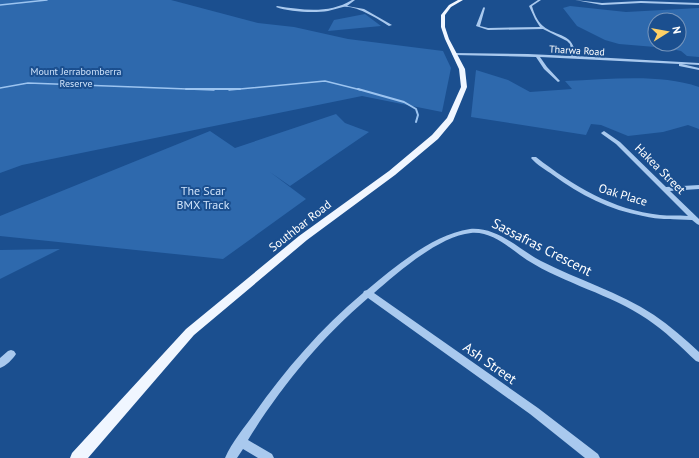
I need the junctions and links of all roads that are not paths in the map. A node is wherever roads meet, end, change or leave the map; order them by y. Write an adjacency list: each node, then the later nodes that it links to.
1 (354, 0): 6 (street)
2 (461, 0): 11 (main road, Southbar Road)
3 (540, 0): 10 (street)
4 (576, 0): 5 (street)
5 (699, 4)
6 (345, 6): 7 (street); 9 (street)
7 (277, 7)
8 (484, 8): 10 (street)
9 (390, 25)
10 (544, 28): 13 (street)
11 (454, 54): 12 (street, Tharwa Road); 29 (main road, Southbar Road)
12 (538, 56): 13 (street, Tharwa Road); 17 (street)
13 (573, 58): 14 (street, Tharwa Road)
14 (669, 61): 15 (street, Tharwa Road); 16 (street)
15 (699, 64)
16 (699, 69)
17 (558, 81)
18 (604, 133): 21 (street, Hakea Street)
19 (534, 158): 22 (street, Oak Place)
20 (699, 187): 21 (street)
21 (665, 189): 22 (street, Hakea Street)
22 (694, 218): 23 (street, Hakea Street)
23 (699, 223)
24 (367, 293): 26 (street, Sassafras Crescent); 28 (street, Sassafras Crescent); 32 (street, Ash Street)
25 (11, 354): 27 (street)
26 (699, 358)
27 (0, 364)
28 (241, 442): 30 (street, Sassafras Crescent); 31 (street)
29 (78, 458)
30 (231, 458)
31 (268, 458)
32 (594, 458)

